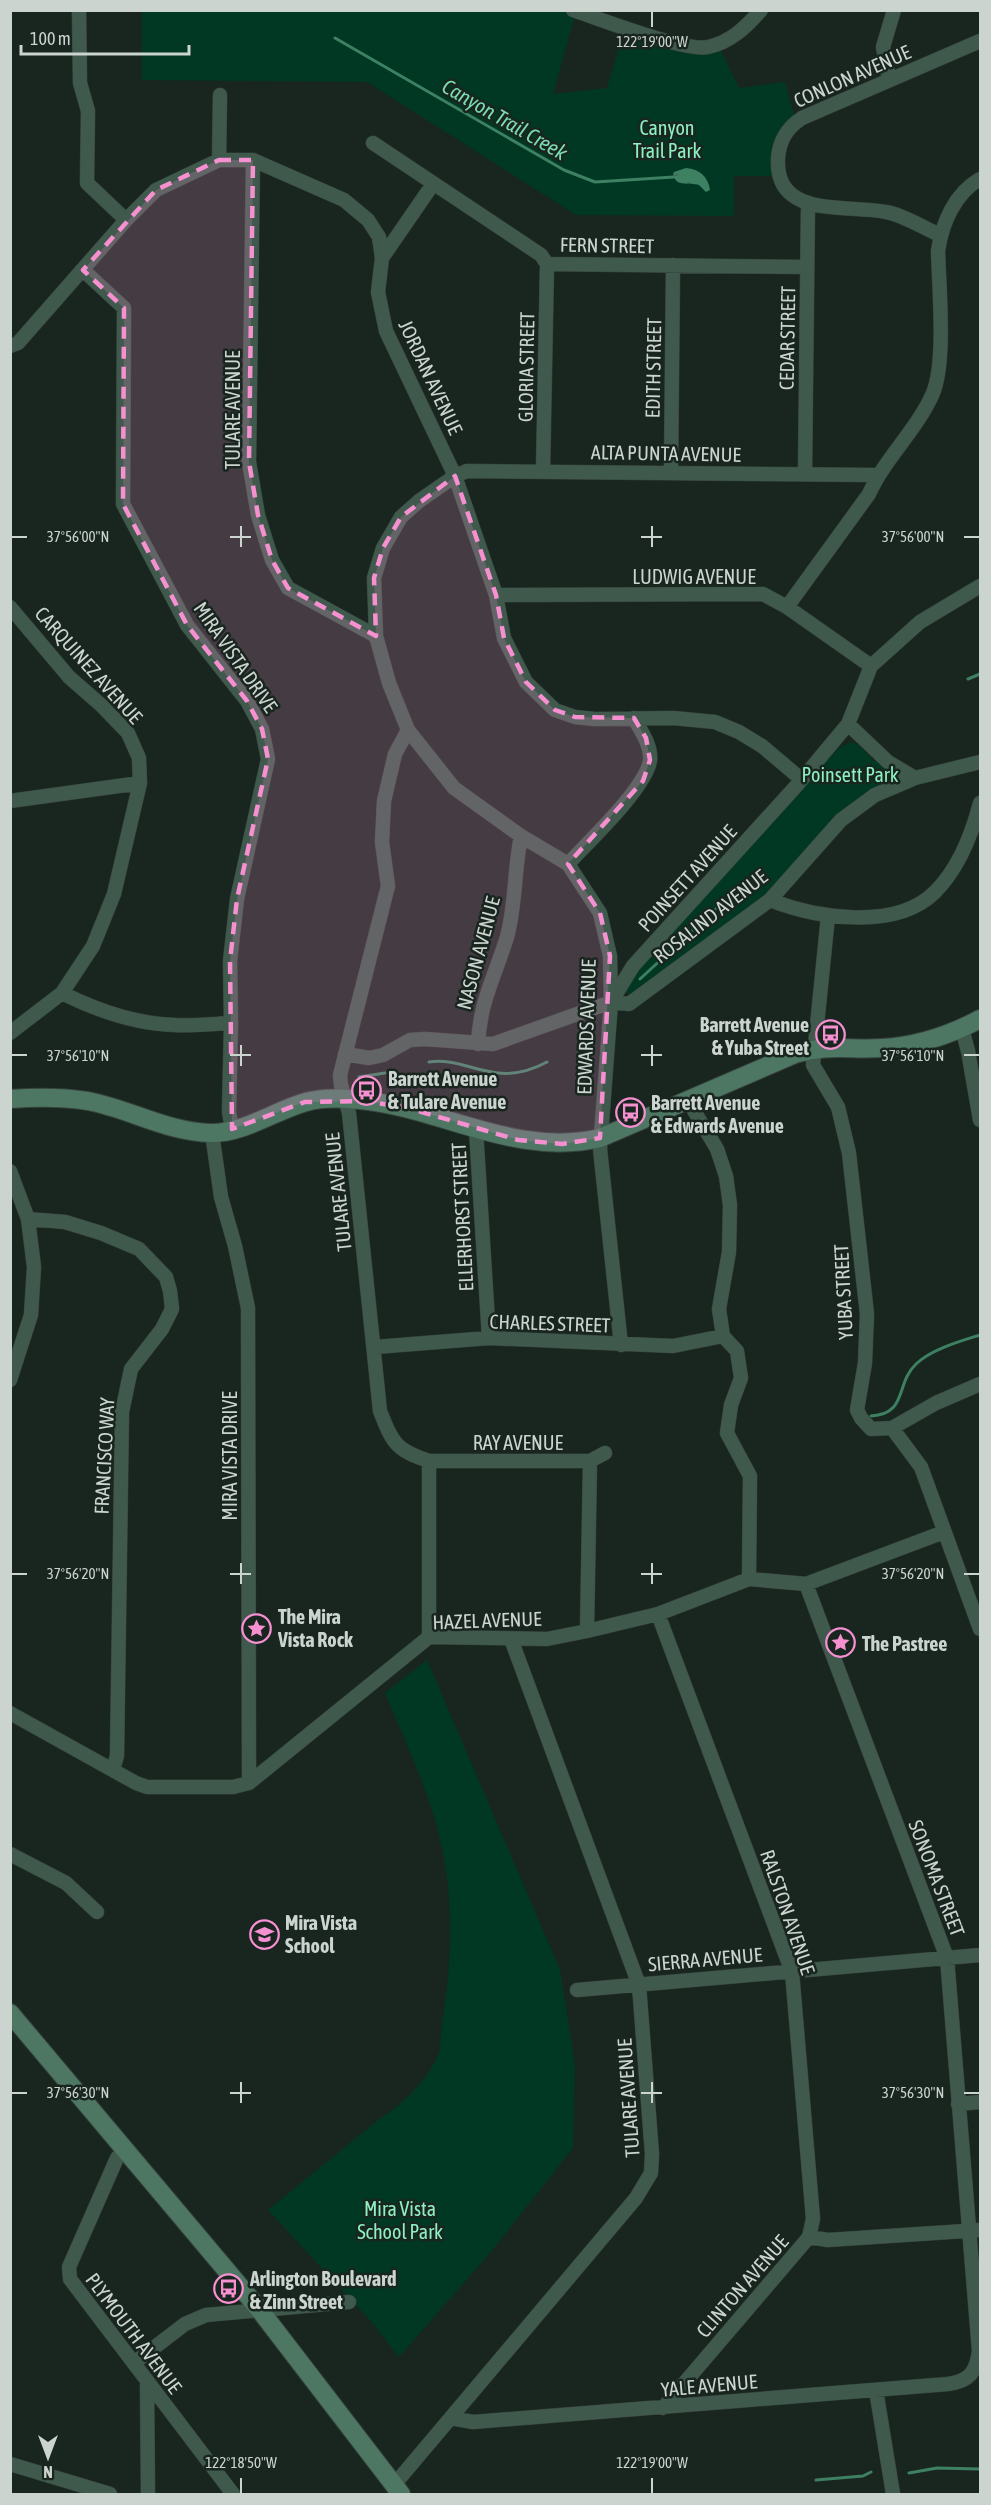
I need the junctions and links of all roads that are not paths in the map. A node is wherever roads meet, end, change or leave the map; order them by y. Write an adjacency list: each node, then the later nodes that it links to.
1 (79, 10): 14 (street)
2 (573, 10): 3 (street)
3 (761, 10)
4 (894, 10): 6 (street)
5 (981, 41): 6 (street, CONLON AVENUE)
6 (889, 79): 13 (street, CONLON AVENUE)
7 (220, 94): 9 (street)
8 (373, 143): 12 (street, FERN STREET)
9 (219, 160): 10 (street, JORDAN AVENUE); 14 (street, JORDAN AVENUE)
10 (253, 160): 16 (street, JORDAN AVENUE); 31 (street, TULARE AVENUE)
11 (981, 179): 15 (street)
12 (433, 184): 16 (street); 17 (street, FERN STREET)
13 (808, 203): 15 (street, CONLON AVENUE); 19 (street, CEDAR STREET)
14 (126, 220): 20 (street, JORDAN AVENUE)
15 (940, 235): 25 (street)
16 (382, 258): 26 (street, JORDAN AVENUE)
17 (547, 264): 18 (street, FERN STREET); 22 (street, GLORIA STREET)
18 (673, 265): 19 (street, FERN STREET); 23 (street, EDITH STREET)
19 (807, 267): 24 (street, CEDAR STREET)
20 (83, 270): 21 (street, JORDAN AVENUE); 49 (street, MIRA VISTA DRIVE)
21 (10, 346)
22 (543, 471): 23 (street, ALTA PUNTA AVENUE); 26 (street, ALTA PUNTA AVENUE)
23 (671, 472): 24 (street, ALTA PUNTA AVENUE)
24 (805, 474): 25 (street, ALTA PUNTA AVENUE)
25 (877, 475): 30 (street)
26 (455, 476): 28 (street, JORDAN AVENUE); 31 (street, EDWARDS AVENUE)
27 (981, 586): 32 (street, POINSETT AVENUE)
28 (496, 595): 30 (street, LUDWIG AVENUE); 33 (street, JORDAN AVENUE)
29 (10, 607): 39 (street, CARQUINEZ AVENUE)
30 (787, 607): 32 (street, LUDWIG AVENUE)
31 (376, 636): 35 (street, EDWARDS AVENUE)
32 (871, 666): 34 (street, POINSETT AVENUE)
33 (634, 718): 38 (street, JORDAN AVENUE); 43 (street)
34 (848, 724): 37 (street); 38 (street, POINSETT AVENUE)
35 (408, 730): 42 (street, EDWARDS AVENUE); 54 (street, TULARE AVENUE)
36 (981, 762): 37 (street, ROSALIND AVENUE)
37 (915, 778): 44 (street, ROSALIND AVENUE)
38 (801, 779): 47 (street, POINSETT AVENUE)
39 (140, 783): 40 (street); 46 (street, CARQUINEZ AVENUE)
40 (10, 801)
41 (981, 803): 45 (street)
42 (521, 836): 43 (street, EDWARDS AVENUE); 52 (street, NASON AVENUE)
43 (568, 864): 47 (street, EDWARDS AVENUE)
44 (770, 900): 45 (street); 47 (street, ROSALIND AVENUE)
45 (828, 916): 53 (street, YUBA STREET)
46 (62, 993): 49 (street); 51 (street, CARQUINEZ AVENUE)
47 (611, 1002): 52 (street); 62 (street, EDWARDS AVENUE)
48 (981, 1020): 50 (street)
49 (231, 1023): 59 (street, MIRA VISTA DRIVE)
50 (962, 1029): 53 (street); 58 (street)
51 (10, 1033)
52 (478, 1044): 54 (street)
53 (814, 1047): 57 (street); 71 (street, YUBA STREET)
54 (345, 1054): 56 (street, TULARE AVENUE)
55 (10, 1099): 61 (street)
56 (345, 1099): 59 (street); 60 (street); 68 (street, TULARE AVENUE)
57 (687, 1099): 62 (street); 65 (street)
58 (981, 1120)
59 (232, 1129): 61 (street)
60 (476, 1130): 62 (street); 66 (street, ELLERHORST STREET)
61 (212, 1133): 85 (street, MIRA VISTA DRIVE)
62 (600, 1138): 67 (street, EDWARDS AVENUE)
63 (10, 1171): 64 (street)
64 (28, 1219): 69 (street); 84 (street, FRANCISCO WAY)
65 (723, 1336): 67 (street, CHARLES STREET); 76 (street)
66 (489, 1338): 67 (street, CHARLES STREET); 68 (street, CHARLES STREET)
67 (621, 1345)
68 (375, 1347): 73 (street, TULARE AVENUE)
69 (10, 1380)
70 (981, 1384): 71 (street)
71 (892, 1428): 75 (street)
72 (605, 1453): 74 (street, RAY AVENUE)
73 (429, 1461): 74 (street, RAY AVENUE); 81 (street)
74 (590, 1461): 80 (street)
75 (944, 1532): 77 (street, HAZEL AVENUE); 79 (street)
76 (749, 1579): 77 (street, HAZEL AVENUE); 78 (street, HAZEL AVENUE)
77 (806, 1584): 89 (street, SONOMA STREET)
78 (658, 1614): 80 (street, HAZEL AVENUE); 90 (street, RALSTON AVENUE)
79 (981, 1629)
80 (587, 1631): 82 (street, HAZEL AVENUE)
81 (429, 1637): 82 (street, HAZEL AVENUE); 85 (street, HAZEL AVENUE)
82 (510, 1639): 91 (street, TULARE AVENUE)
83 (10, 1713): 84 (street)
84 (113, 1768): 85 (street)
85 (249, 1783)
86 (10, 1854): 87 (street)
87 (97, 1912)
88 (981, 1955): 89 (street, SIERRA AVENUE)
89 (947, 1958): 90 (street, SIERRA AVENUE); 95 (street, SONOMA STREET)
90 (792, 1971): 91 (street, SIERRA AVENUE); 98 (street, RALSTON AVENUE)
91 (639, 1984): 92 (street, SIERRA AVENUE); 106 (street, TULARE AVENUE)
92 (577, 1990)
93 (10, 2013): 96 (street)
94 (981, 2102): 95 (street)
95 (958, 2104): 97 (street, SONOMA STREET)
96 (126, 2150): 100 (street); 101 (street, PLYMOUTH AVENUE)
97 (974, 2230): 98 (street, CLINTON AVENUE); 102 (street, SONOMA STREET)
98 (809, 2237): 105 (street, CLINTON AVENUE)
99 (349, 2302): 100 (street)
100 (259, 2309): 101 (street); 108 (street)
101 (134, 2363): 103 (street, PLYMOUTH AVENUE)
102 (970, 2377): 104 (street, YALE AVENUE)
103 (147, 2384): 110 (street); 111 (street, PLYMOUTH AVENUE)
104 (876, 2390): 105 (street, YALE AVENUE); 112 (street)
105 (663, 2408): 106 (street, YALE AVENUE)
106 (451, 2418): 108 (street, TULARE AVENUE)
107 (10, 2464): 109 (street)
108 (397, 2490)
109 (110, 2494)
110 (148, 2494)
111 (233, 2494)
112 (893, 2494)

